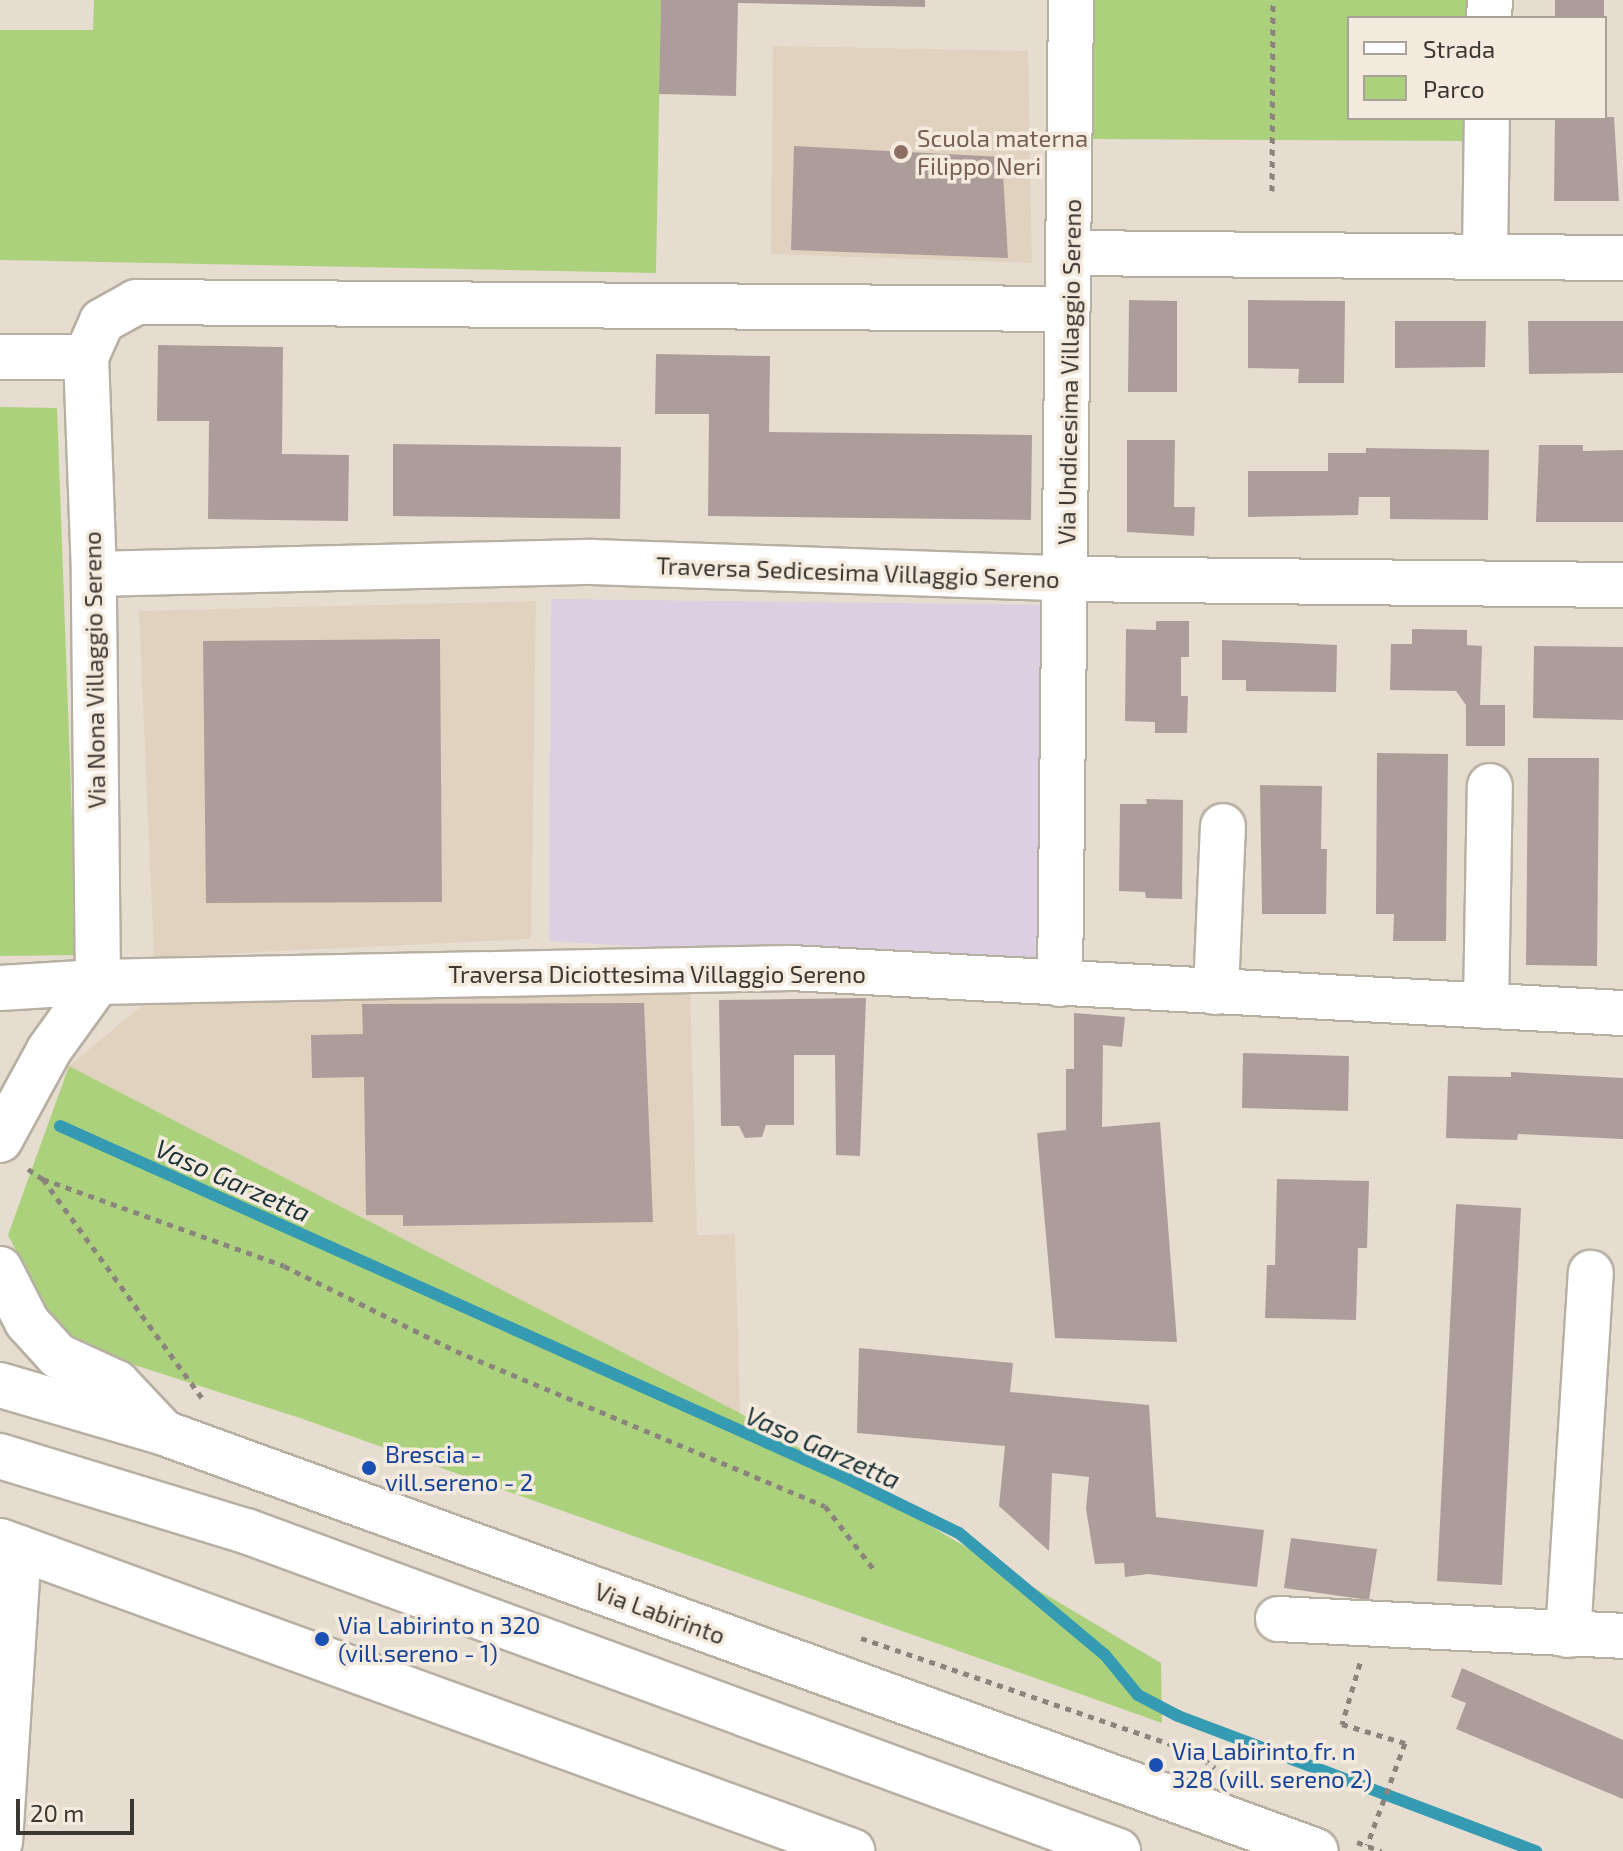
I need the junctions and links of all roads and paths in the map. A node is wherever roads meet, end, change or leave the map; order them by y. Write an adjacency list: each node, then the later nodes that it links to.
1 (1071, 0): 5 (street, Via Undicesima Villaggio Sereno)
2 (1273, 0): 4 (path)
3 (1487, 120): 6 (street)
4 (1272, 191)
5 (1068, 253): 6 (street); 8 (street, Via Undicesima Villaggio Sereno)
6 (1485, 256): 7 (street)
7 (1623, 258)
8 (1066, 309): 10 (street); 12 (street, Via Undicesima Villaggio Sereno)
9 (0, 357): 10 (street)
10 (86, 357): 11 (street, Via Nona Villaggio Sereno)
11 (94, 574): 12 (street, Traversa Sedicesima Villaggio Sereno); 16 (street, Via Nona Villaggio Sereno)
12 (1067, 579): 13 (street, Traversa Sedicesima Villaggio Sereno); 17 (street, Via Undicesima Villaggio Sereno)
13 (1623, 585)
14 (1490, 786): 20 (street)
15 (1223, 826): 19 (street)
16 (98, 982): 17 (street, Traversa Diciottesima Villaggio Sereno); 18 (street); 22 (street)
17 (1060, 984): 19 (street, Traversa Diciottesima Villaggio Sereno)
18 (0, 988)
19 (1216, 992): 20 (street, Traversa Diciottesima Villaggio Sereno)
20 (1486, 1006): 21 (street, Traversa Diciottesima Villaggio Sereno)
21 (1623, 1013)
22 (0, 1140)
23 (0, 1269): 27 (street)
24 (1591, 1273): 34 (street)
25 (0, 1385): 27 (street, Via Labirinto)
26 (207, 1405): 30 (path)
27 (164, 1433): 39 (street, Via Labirinto)
28 (0, 1456): 41 (street)
29 (10, 1544): 37 (street); 40 (street)
30 (875, 1571)
31 (1278, 1619): 32 (street)
32 (1374, 1624): 34 (street); 38 (path)
33 (854, 1635): 36 (path)
34 (1568, 1635): 35 (street)
35 (1623, 1636)
36 (1227, 1778)
37 (0, 1842)
38 (1367, 1845): 39 (path); 42 (path)
39 (1335, 1846)
40 (852, 1851)
41 (1118, 1851)
42 (1381, 1851)

